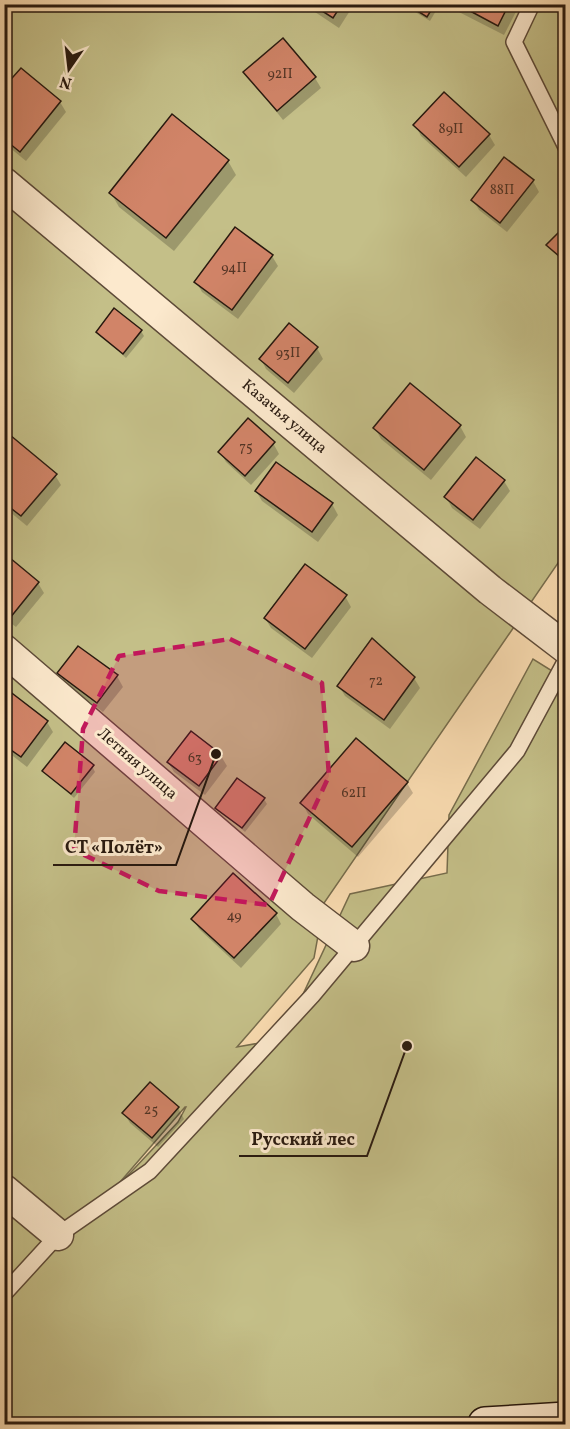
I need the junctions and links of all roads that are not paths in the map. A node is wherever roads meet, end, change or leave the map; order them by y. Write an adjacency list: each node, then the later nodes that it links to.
1 (532, 4): 2 (lane)
2 (566, 147)
3 (4, 183): 4 (street, Казачья улица)
4 (566, 648)
5 (4, 650): 7 (street, Летняя улица)
6 (566, 660): 7 (lane)
7 (354, 946): 9 (lane)
8 (4, 1190): 9 (street)
9 (58, 1234): 10 (lane)
10 (4, 1294)
11 (566, 1419): 12 (main road)
12 (485, 1425)

